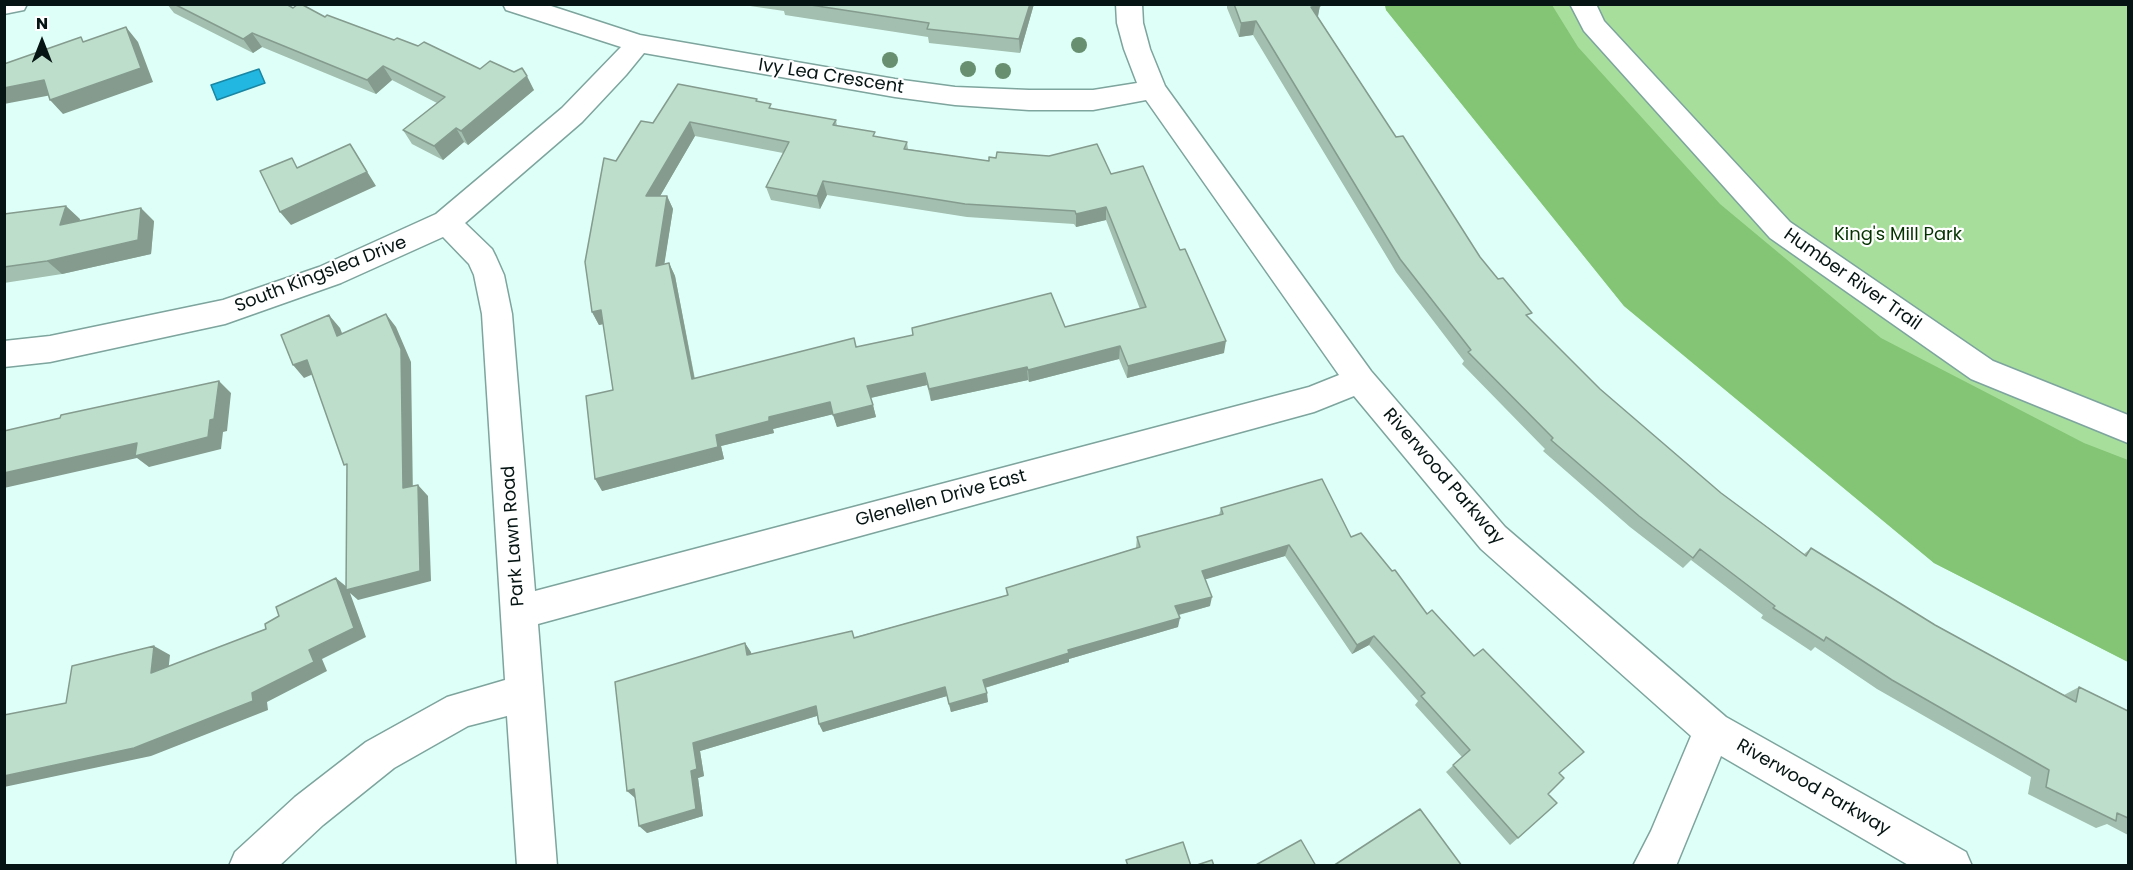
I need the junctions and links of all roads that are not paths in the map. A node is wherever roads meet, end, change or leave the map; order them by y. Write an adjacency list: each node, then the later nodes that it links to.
1 (15, 4): 4 (street)
2 (1129, 4): 7 (street, Riverwood Parkway)
3 (1583, 4): 11 (street, Humber River Trail)
4 (4, 6)
5 (526, 6): 6 (street, Ivy Lea Crescent)
6 (638, 43): 7 (street, Ivy Lea Crescent); 8 (street, South Kingslea Drive)
7 (1153, 89): 10 (street, Riverwood Parkway)
8 (446, 222): 9 (street, South Kingslea Drive); 12 (street, Park Lawn Road)
9 (4, 354)
10 (1360, 380): 12 (street, Glenellen Drive East); 14 (street, Riverwood Parkway)
11 (2128, 429)
12 (519, 612): 13 (street, Park Lawn Road)
13 (524, 693): 15 (street); 16 (street, Park Lawn Road)
14 (1713, 730): 17 (street); 18 (street, Riverwood Parkway)
15 (249, 866)
16 (537, 866)
17 (1653, 866)
18 (1952, 866)

